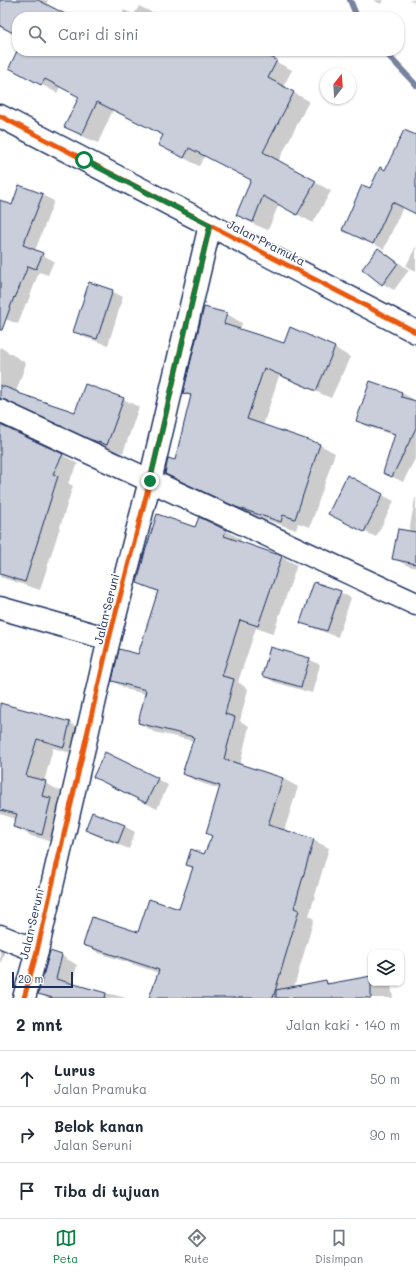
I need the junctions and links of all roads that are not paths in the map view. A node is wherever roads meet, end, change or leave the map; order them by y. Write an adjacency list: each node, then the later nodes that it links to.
1 (0, 116): 2 (street, Jalan Pramuka)
2 (210, 225): 3 (street, Jalan Pramuka); 5 (street, Jalan Seruni)
3 (416, 332)
4 (0, 411): 5 (street)
5 (150, 481): 6 (street); 8 (street, Jalan Seruni)
6 (416, 604)
7 (0, 608): 8 (street)
8 (109, 639): 10 (street, Jalan Seruni)
9 (0, 936): 10 (street)
10 (37, 951): 11 (street, Jalan Seruni)
11 (24, 998)

